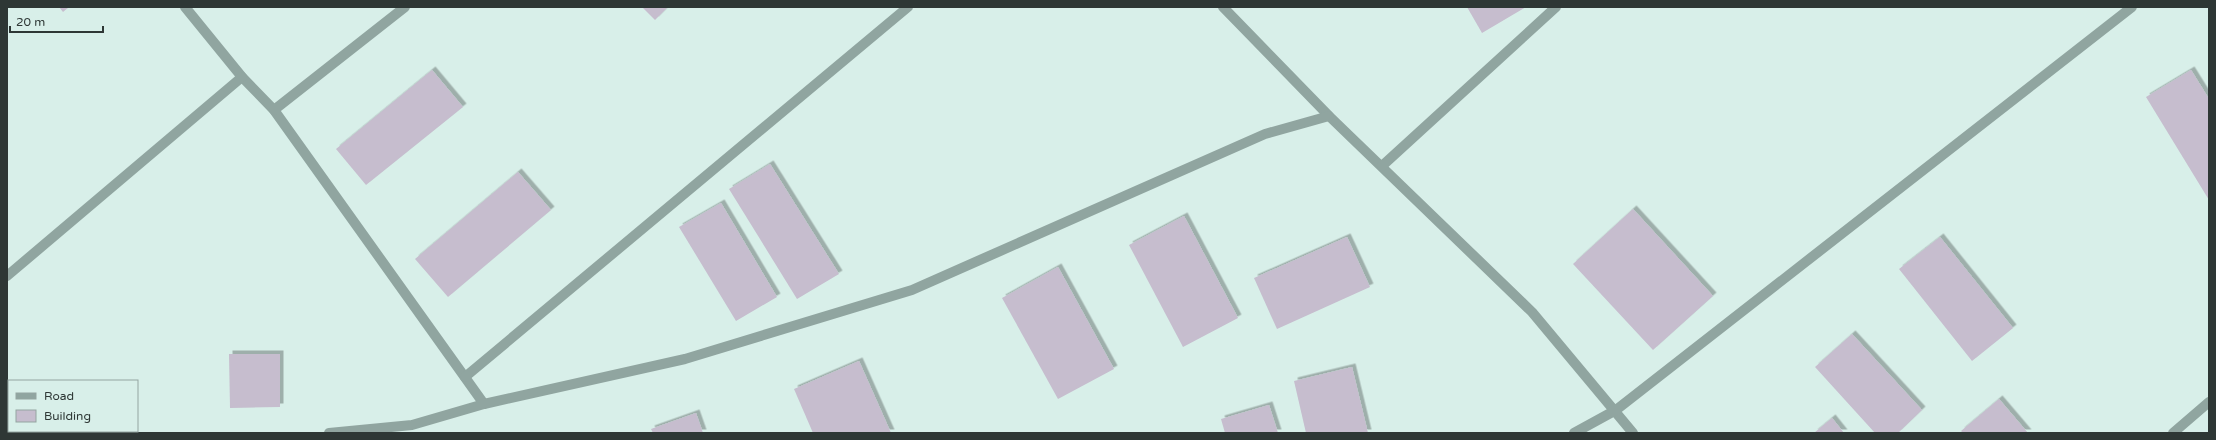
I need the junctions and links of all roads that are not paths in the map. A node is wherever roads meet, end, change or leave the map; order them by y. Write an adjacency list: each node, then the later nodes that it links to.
1 (185, 7): 7 (street)
2 (405, 7): 8 (street)
3 (908, 7): 12 (street)
4 (1223, 7): 9 (street)
5 (1556, 7): 10 (street)
6 (2132, 7): 15 (street)
7 (242, 77): 8 (street); 11 (street)
8 (274, 110): 12 (street)
9 (1329, 116): 10 (street); 14 (street)
10 (1382, 166): 15 (street)
11 (7, 276)
12 (465, 377): 14 (street)
13 (2209, 402): 19 (street)
14 (484, 404): 16 (street)
15 (1616, 410): 17 (street); 18 (street)
16 (329, 433)
17 (1574, 433)
18 (1633, 433)
19 (2173, 433)

